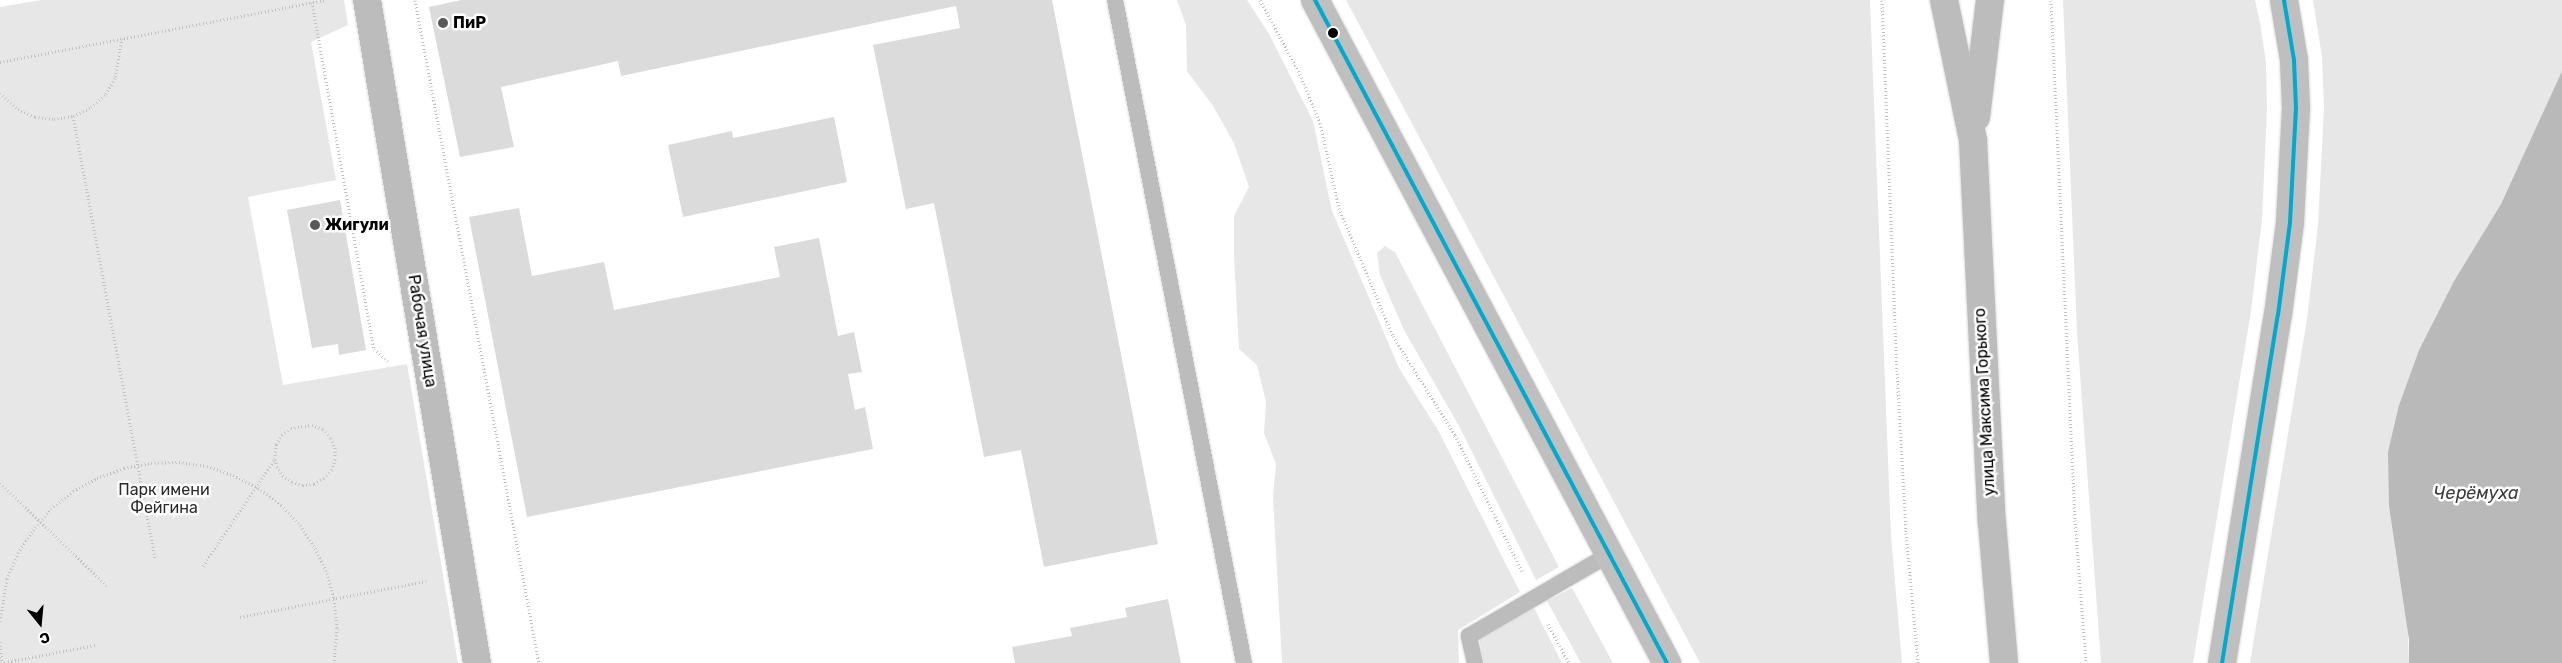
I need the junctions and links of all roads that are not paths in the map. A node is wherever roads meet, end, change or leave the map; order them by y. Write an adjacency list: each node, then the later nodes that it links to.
1 (367, 0): 9 (main road, Рабочая улица)
2 (1115, 0): 10 (lane)
3 (1315, 0): 8 (street)
4 (1944, 0): 7 (main road, улица Максима Горького)
5 (1990, 0): 7 (main road, улица Максима Горького)
6 (2284, 0): 14 (street)
7 (1973, 140): 13 (main road, улица Максима Горького)
8 (1608, 555): 11 (lane); 12 (street)
9 (477, 663)
10 (1244, 663)
11 (1475, 663)
12 (1667, 663)
13 (2004, 663)
14 (2222, 663)

